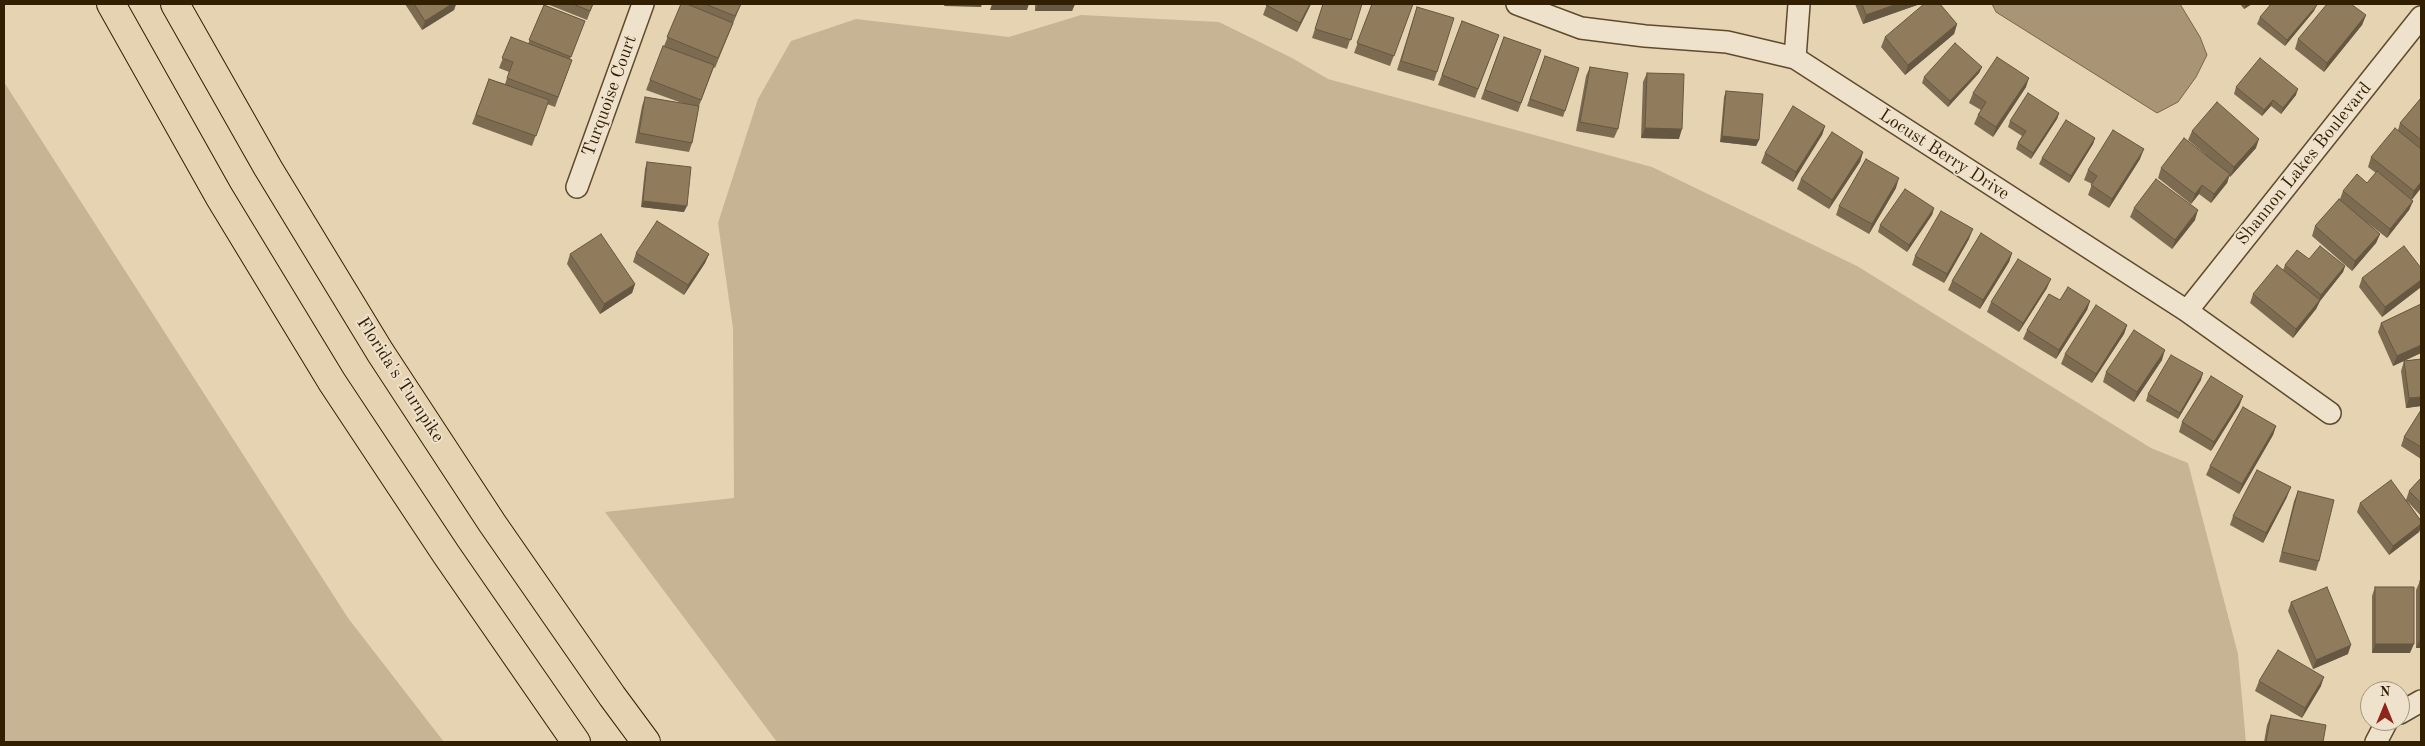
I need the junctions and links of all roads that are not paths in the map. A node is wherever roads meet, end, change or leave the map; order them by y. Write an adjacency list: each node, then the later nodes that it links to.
1 (111, 4): 16 (highway)
2 (175, 4): 17 (highway, Florida's Turnpike)
3 (643, 4): 10 (street, Turquoise Court)
4 (1516, 4): 9 (street, Locust Berry Drive)
5 (1799, 4): 9 (street)
6 (2418, 4): 7 (street)
7 (2421, 6)
8 (2421, 17): 11 (street, Shannon Lakes Boulevard)
9 (1795, 58): 11 (street, Locust Berry Drive)
10 (577, 187)
11 (2187, 311): 12 (street, Locust Berry Drive)
12 (2330, 413)
13 (2421, 701): 14 (street)
14 (2410, 707)
15 (2382, 731): 18 (street)
16 (576, 742)
17 (646, 742)
18 (2376, 742)

